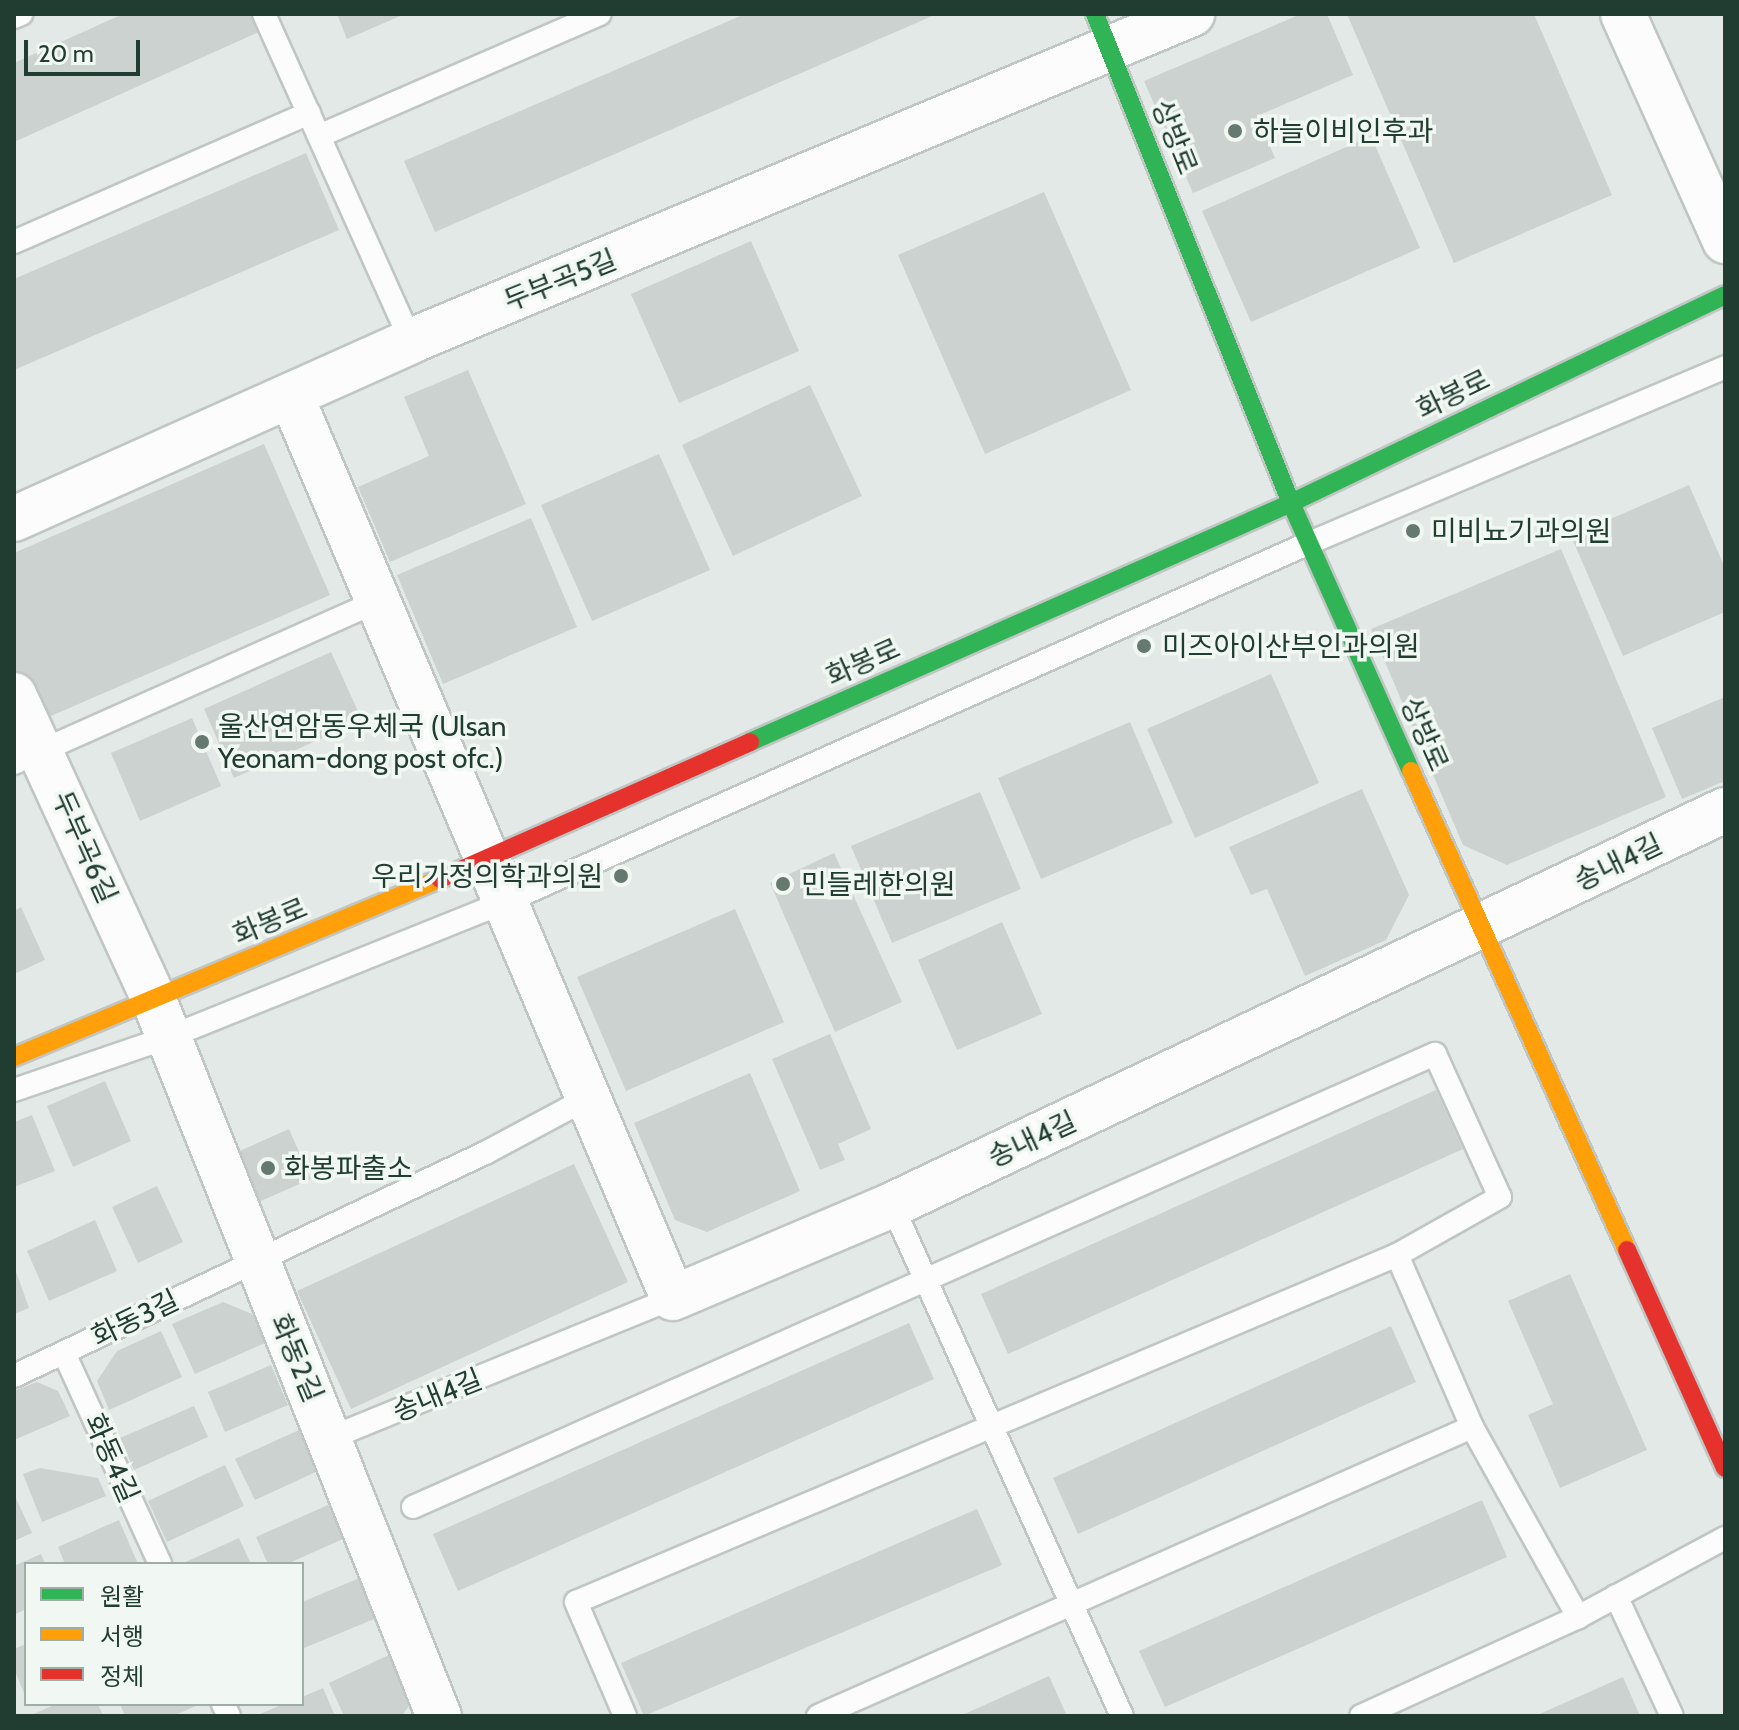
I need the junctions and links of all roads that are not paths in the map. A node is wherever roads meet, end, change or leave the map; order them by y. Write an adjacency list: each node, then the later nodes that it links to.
1 (21, 14): 6 (lane)
2 (264, 14): 8 (lane)
3 (600, 14): 9 (lane)
4 (1192, 14): 7 (street, 두부곡5길)
5 (1623, 14): 10 (street)
6 (14, 17)
7 (1103, 33): 13 (street, 두부곡5길); 16 (street, 상방로)
8 (309, 113): 9 (lane); 11 (lane)
9 (319, 136): 13 (lane)
10 (1725, 241)
11 (14, 242)
12 (1725, 295): 16 (street, 화봉로)
13 (411, 341): 15 (street, 두부곡5길)
14 (1725, 367): 18 (lane)
15 (292, 398): 17 (street, 두부곡5길); 19 (street)
16 (1291, 503): 18 (street, 상방로); 23 (street, 화봉로)
17 (14, 519)
18 (1309, 543): 24 (lane); 25 (street, 상방로)
19 (380, 600): 21 (lane); 23 (street)
20 (14, 695): 21 (street, 두부곡6길)
21 (28, 757): 26 (street, 두부곡6길)
22 (1724, 814): 25 (street, 송내4길)
23 (487, 859): 24 (street); 26 (street, 화봉로)
24 (505, 902): 26 (lane); 29 (street)
25 (1481, 929): 30 (street, 송내4길); 39 (street, 상방로)
26 (161, 1019): 27 (street, 화봉로); 28 (lane); 32 (street, 화동2길)
27 (14, 1057)
28 (14, 1090)
29 (590, 1097): 32 (lane, 화동3길); 34 (street)
30 (892, 1205): 33 (lane); 34 (street, 송내4길)
31 (1397, 1255): 33 (lane); 37 (lane); 38 (lane)
32 (256, 1260): 35 (lane, 화동3길); 40 (street, 화동2길)
33 (926, 1280): 38 (lane); 42 (lane)
34 (673, 1298): 40 (lane, 송내4길)
35 (64, 1353): 36 (lane, 화동3길); 44 (lane, 화동4길)
36 (14, 1376)
37 (1472, 1427): 46 (lane); 47 (lane)
38 (993, 1429): 46 (lane); 49 (lane)
39 (1717, 1433): 41 (street, 상방로)
40 (330, 1438): 48 (street, 화동2길)
41 (1725, 1468)
42 (413, 1507)
43 (1725, 1538): 45 (lane)
44 (159, 1562)
45 (1616, 1596): 47 (lane); 53 (lane)
46 (1073, 1606): 50 (lane); 51 (lane)
47 (1578, 1617): 52 (lane)
48 (439, 1716)
49 (625, 1716)
50 (818, 1716)
51 (1122, 1716)
52 (1361, 1716)
53 (1672, 1716)

